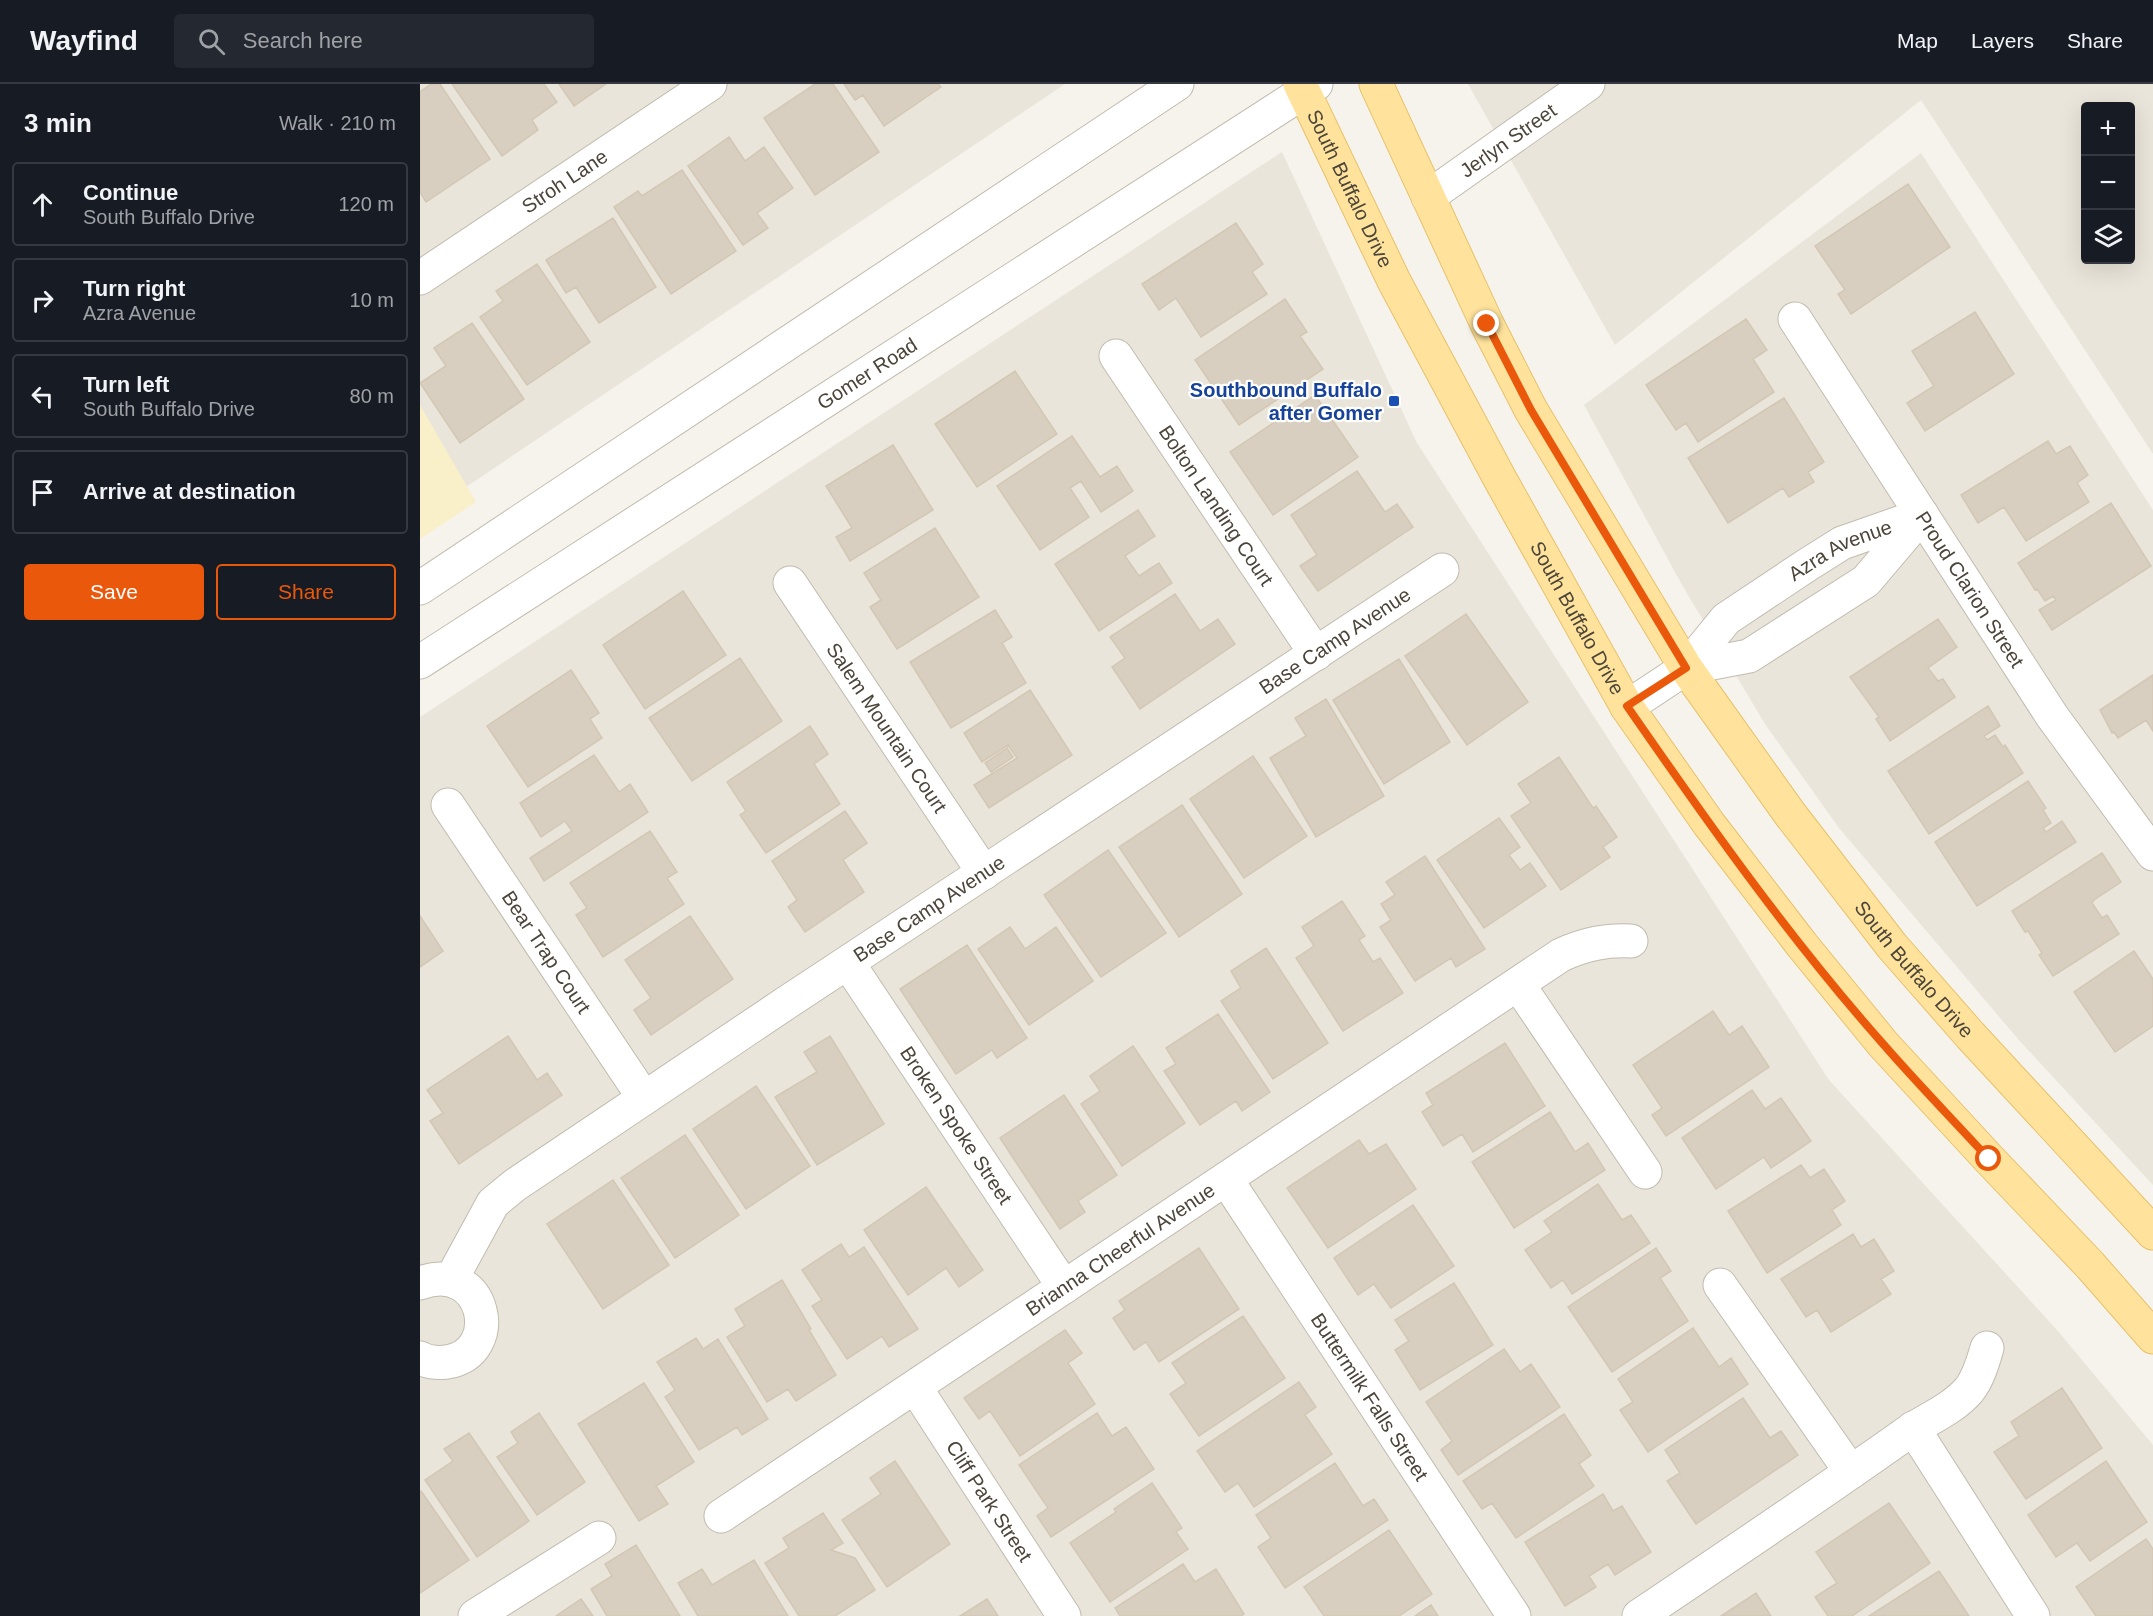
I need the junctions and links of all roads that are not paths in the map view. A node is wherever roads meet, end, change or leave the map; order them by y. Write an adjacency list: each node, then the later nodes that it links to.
1 (710, 84): 7 (street, Stroh Lane)
2 (1177, 84): 14 (street)
3 (1376, 84): 6 (main road, South Buffalo Drive)
4 (1588, 84): 6 (street, Jerlyn Street)
5 (1306, 87): 17 (street, Gomer Road); 19 (main road, South Buffalo Drive)
6 (1428, 197): 18 (main road, South Buffalo Drive)
7 (420, 278)
8 (1796, 319): 10 (street, Proud Clarion Street)
9 (1116, 356): 16 (street, Bolton Landing Court)
10 (1922, 515): 11 (street, Azra Avenue); 15 (street, Azra Avenue); 21 (street, Proud Clarion Street)
11 (1807, 565): 15 (street); 18 (street, Azra Avenue)
12 (1442, 570): 16 (street, Base Camp Avenue)
13 (790, 583): 22 (street, Salem Mountain Court)
14 (420, 588)
15 (1831, 603): 18 (street, Azra Avenue)
16 (1316, 654): 22 (street, Base Camp Avenue)
17 (420, 663)
18 (1686, 668): 19 (street, Azra Avenue); 29 (main road, South Buffalo Drive)
19 (1627, 706): 33 (main road, South Buffalo Drive)
20 (448, 806): 26 (street, Bear Trap Court)
21 (2153, 854)
22 (984, 873): 24 (street, Base Camp Avenue)
23 (1631, 941): 25 (street, Brianna Cheerful Avenue)
24 (848, 963): 26 (street, Base Camp Avenue); 32 (street, Broken Spoke Street)
25 (1518, 984): 27 (street); 28 (street, Brianna Cheerful Avenue)
26 (644, 1098): 30 (street, Base Camp Avenue)
27 (1645, 1172)
28 (1226, 1179): 32 (street, Brianna Cheerful Avenue); 43 (street, Buttermilk Falls Street)
29 (2153, 1233)
30 (431, 1275): 35 (street, Base Camp Avenue)
31 (1720, 1285): 38 (street)
32 (1064, 1287): 36 (street, Brianna Cheerful Avenue)
33 (2153, 1337)
34 (1987, 1348): 37 (street)
35 (420, 1358)
36 (915, 1387): 39 (street, Brianna Cheerful Avenue); 42 (street, Cliff Park Street)
37 (1913, 1428): 38 (street); 45 (street)
38 (1851, 1472): 44 (street)
39 (721, 1516)
40 (599, 1538): 41 (street)
41 (475, 1616)
42 (1064, 1616)
43 (1514, 1616)
44 (1639, 1616)
45 (2033, 1616)

